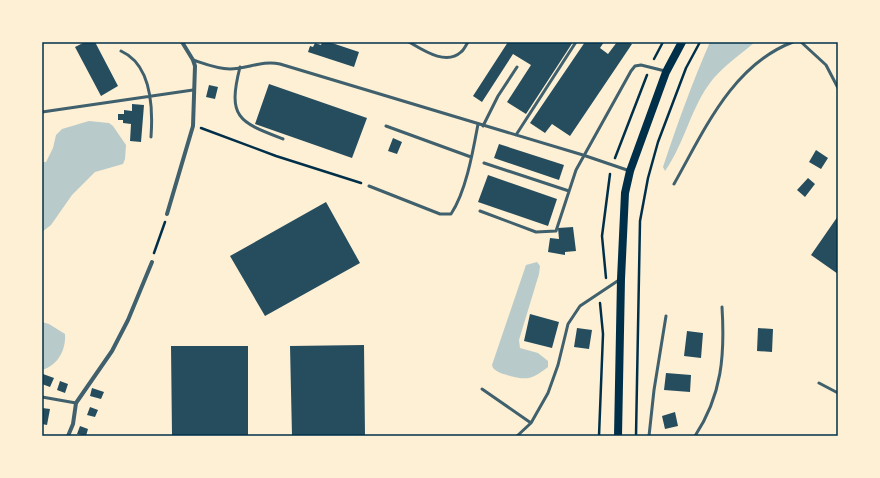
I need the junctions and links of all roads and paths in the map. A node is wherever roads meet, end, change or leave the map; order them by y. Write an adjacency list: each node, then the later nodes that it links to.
1 (182, 42): 10 (street)
2 (409, 42): 3 (lane)
3 (468, 42)
4 (576, 42): 22 (lane)
5 (682, 42): 13 (main road)
6 (700, 42): 49 (path)
7 (793, 42): 29 (lane)
8 (801, 42): 14 (lane)
9 (121, 51): 16 (lane)
10 (193, 60): 11 (lane); 15 (street)
11 (240, 67): 18 (lane); 24 (lane)
12 (516, 67): 21 (lane)
13 (666, 72): 25 (lane); 28 (main road)
14 (838, 88)
15 (193, 90): 16 (lane); 19 (street)
16 (151, 95): 17 (lane); 23 (lane)
17 (42, 112)
18 (478, 124): 21 (lane); 26 (lane)
19 (193, 126): 30 (path); 33 (street)
20 (386, 126): 26 (lane)
21 (483, 126): 22 (lane)
22 (516, 135): 25 (lane)
23 (151, 137)
24 (283, 139)
25 (583, 155): 28 (lane); 31 (lane)
26 (471, 157): 30 (lane)
27 (484, 162): 31 (lane)
28 (630, 171): 35 (main road)
29 (674, 184)
30 (369, 186)
31 (569, 191): 32 (lane)
32 (480, 212)
33 (167, 214): 34 (path)
34 (152, 262): 43 (street)
35 (621, 279): 36 (lane); 48 (main road)
36 (598, 293): 44 (lane); 47 (path)
37 (722, 307): 51 (lane)
38 (666, 316): 50 (lane)
39 (819, 383): 41 (lane)
40 (482, 389): 44 (lane)
41 (838, 393)
42 (42, 397): 43 (lane)
43 (76, 403): 45 (street)
44 (531, 424): 46 (lane)
45 (68, 436)
46 (517, 436)
47 (599, 436)
48 (618, 436)
49 (636, 436)
50 (649, 436)
51 (695, 436)

